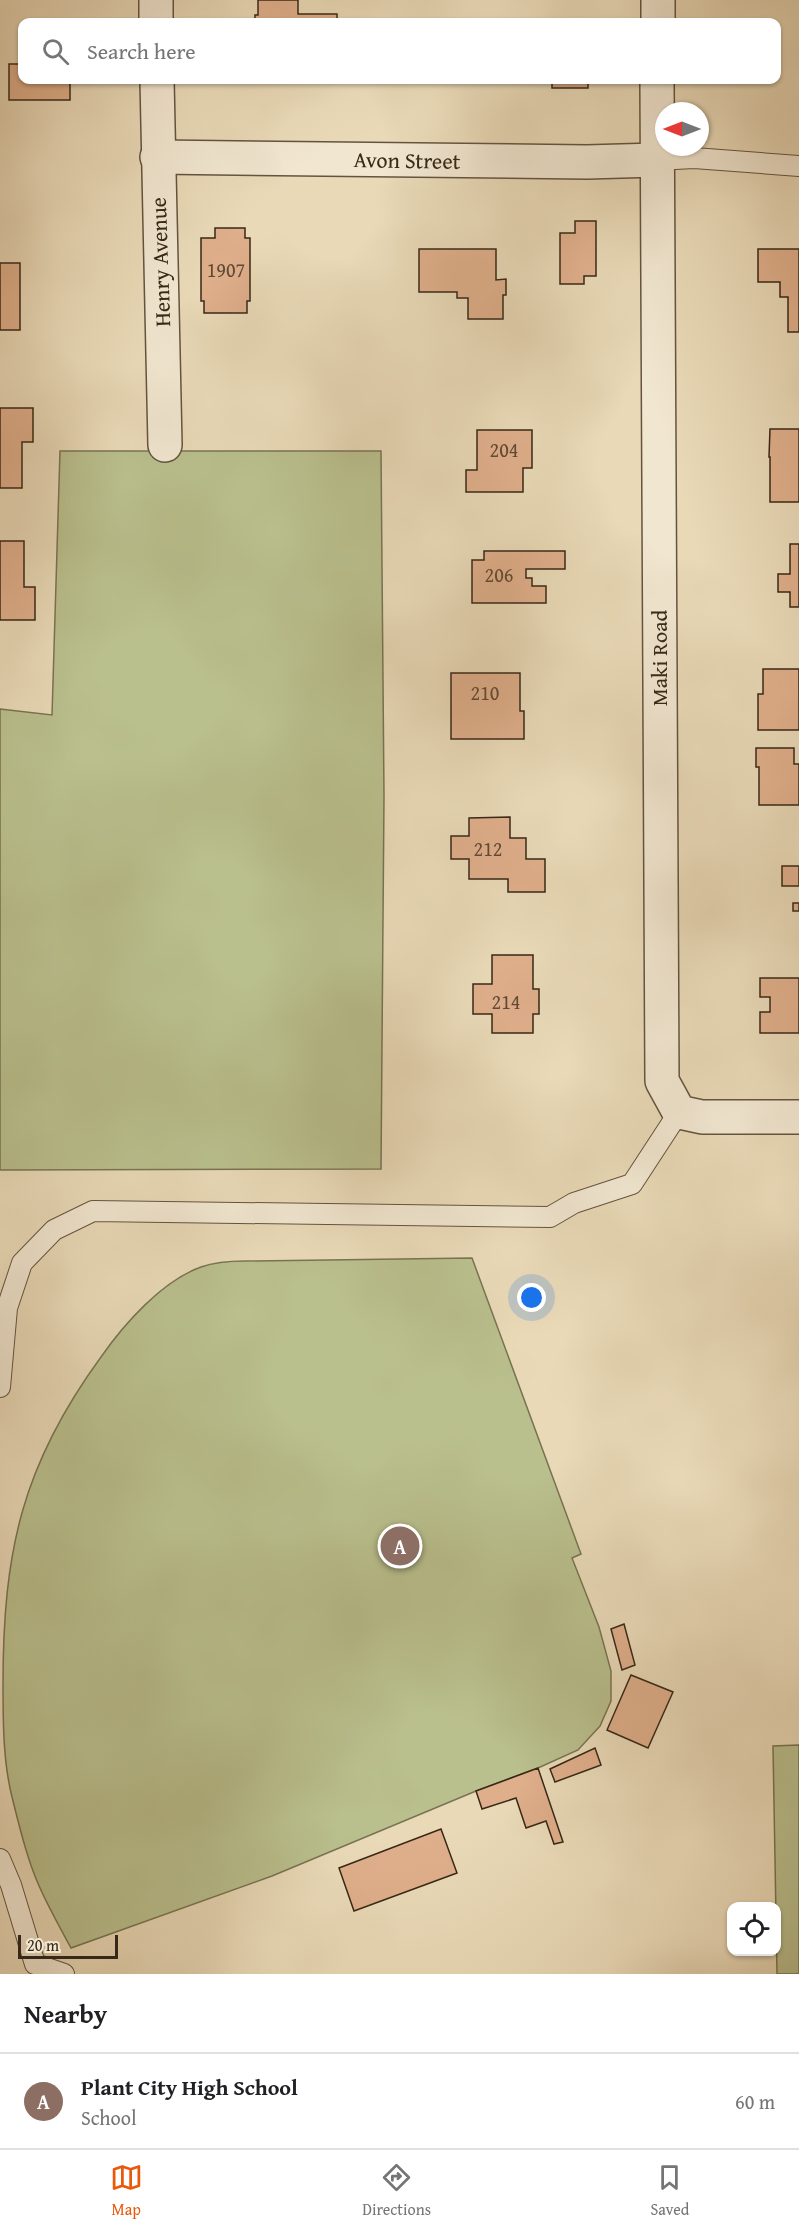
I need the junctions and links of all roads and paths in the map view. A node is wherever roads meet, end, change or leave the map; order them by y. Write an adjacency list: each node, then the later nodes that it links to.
1 (156, 0): 3 (street)
2 (658, 0): 4 (street)
3 (156, 18)
4 (658, 18)
5 (157, 84): 7 (street, Henry Avenue)
6 (657, 84): 8 (street, Maki Road)
7 (157, 158): 8 (street, Avon Street); 10 (street, Henry Avenue)
8 (656, 160): 9 (lane); 11 (street, Maki Road)
9 (799, 166)
10 (165, 445)
11 (679, 1112): 12 (street); 13 (lane)
12 (799, 1116)
13 (0, 1387)
14 (0, 1859): 15 (lane)
15 (64, 1974)

